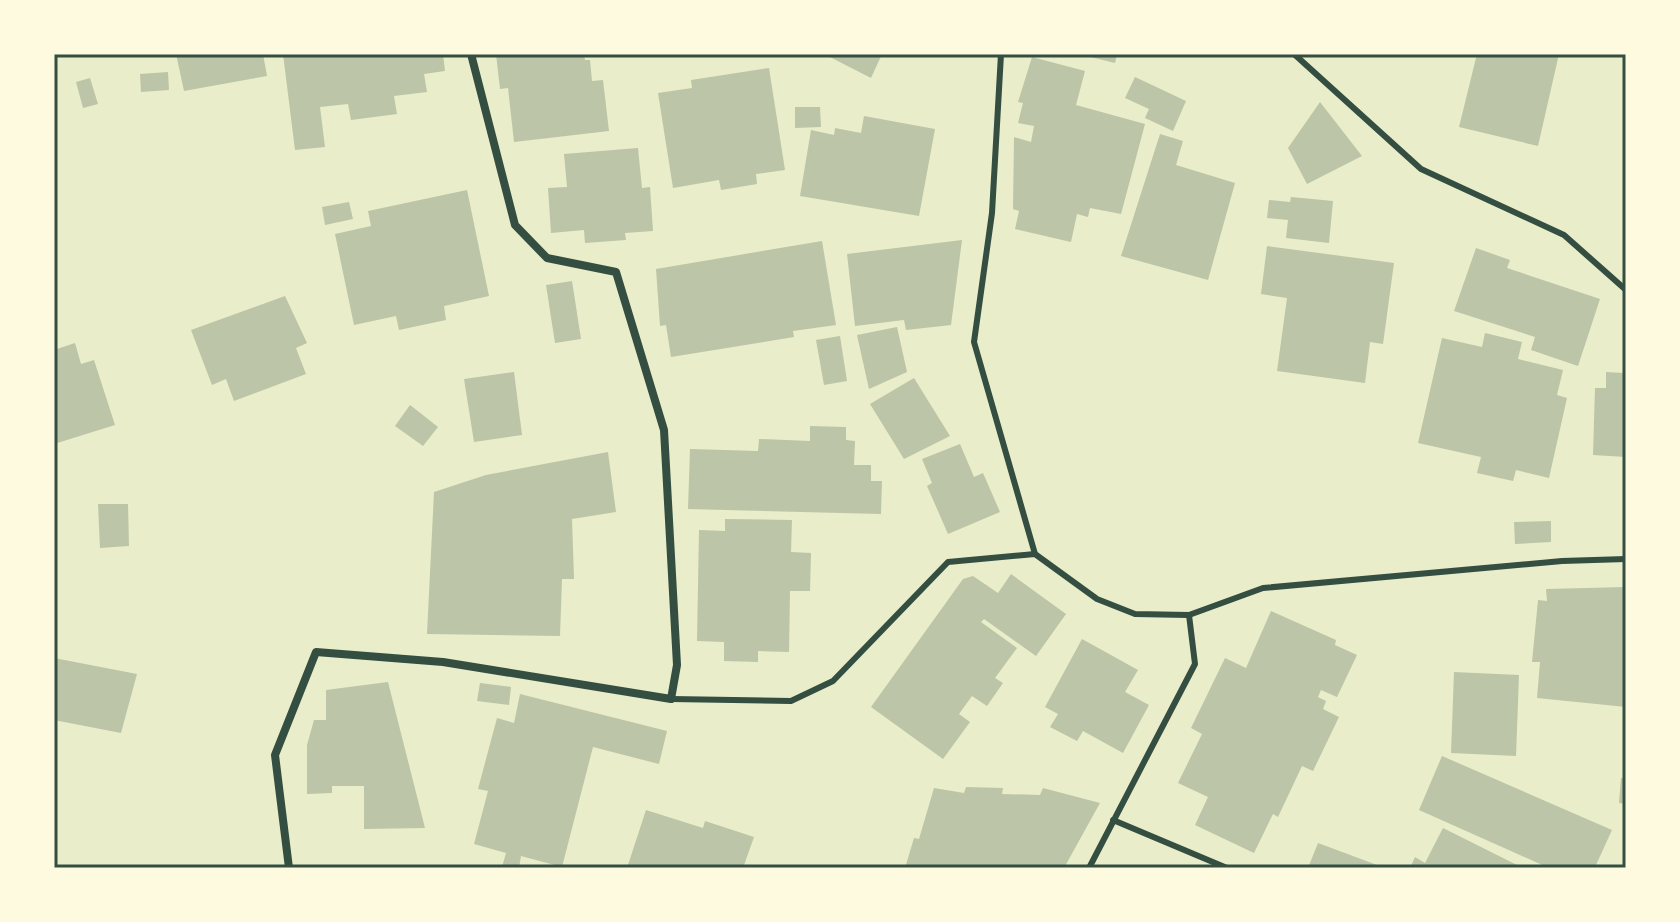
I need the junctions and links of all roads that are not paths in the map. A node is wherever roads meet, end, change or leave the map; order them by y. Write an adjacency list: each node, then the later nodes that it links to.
1 (471, 54): 8 (street)
2 (1001, 54): 5 (lane)
3 (1294, 54): 4 (lane)
4 (1626, 290)
5 (1035, 554): 7 (lane); 8 (lane)
6 (1626, 559): 7 (lane)
7 (1189, 615): 9 (lane)
8 (671, 699): 10 (street)
9 (1113, 820): 11 (lane); 12 (lane)
10 (289, 868)
11 (1089, 868)
12 (1227, 868)

